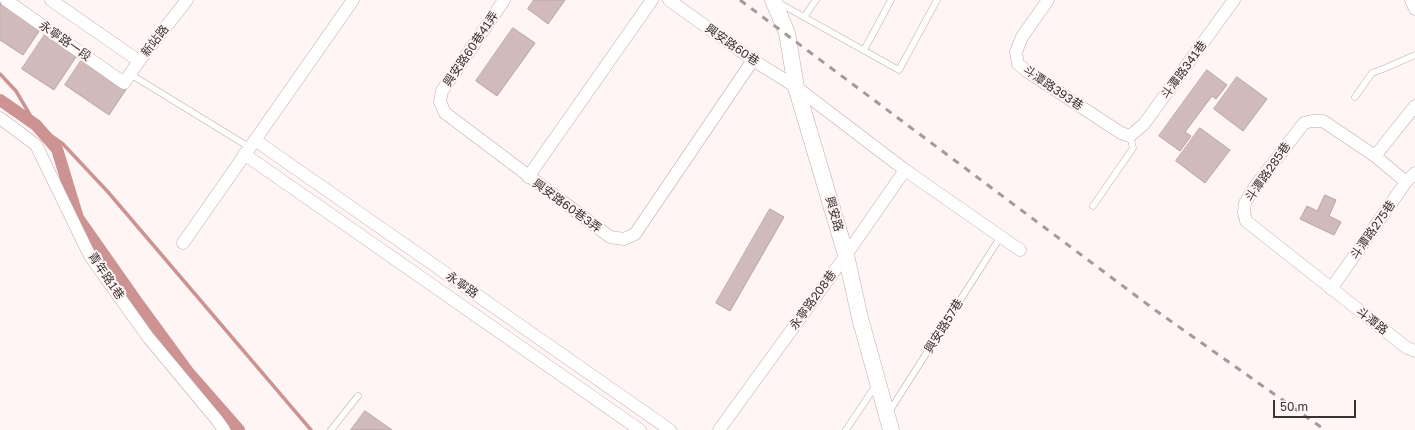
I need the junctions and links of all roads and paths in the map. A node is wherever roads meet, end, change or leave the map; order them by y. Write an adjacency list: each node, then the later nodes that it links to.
1 (6, 0): 21 (street, 永寧路一段)
2 (51, 0): 20 (street)
3 (187, 0): 20 (street, 新站路)
4 (353, 0): 27 (street)
5 (504, 0): 31 (street, 興安路60巷41弄)
6 (652, 0): 31 (street, 興安路60巷3弄)
7 (668, 0): 19 (street, 興安路60巷)
8 (774, 0): 16 (lane); 22 (street, 興安路)
9 (816, 0): 16 (lane)
10 (891, 0): 17 (lane)
11 (937, 0): 17 (lane)
12 (1048, 0): 26 (street, 斗潭路393巷)
13 (1234, 0): 26 (street, 斗潭路341巷)
14 (1411, 0): 15 (street)
15 (1415, 9)
16 (804, 17): 17 (lane)
17 (864, 50)
18 (1415, 55): 23 (lane)
19 (753, 60): 22 (street, 興安路60巷); 31 (street, 興安路60巷3弄)
20 (139, 61): 21 (street, 新站路)
21 (127, 78): 27 (lane)
22 (796, 87): 29 (street, 興安路60巷); 37 (street, 興安路)
23 (1355, 97)
24 (1415, 106): 28 (street)
25 (0, 118): 43 (street, 青年路1巷)
26 (1130, 136): 33 (lane)
27 (250, 147): 35 (street); 45 (street, 永寧路); 46 (street, 永寧路)
28 (1375, 156): 32 (street, 斗潭路285巷); 38 (street, 斗潭路285巷)
29 (905, 170): 34 (street, 興安路60巷); 37 (street, 永寧路208巷)
30 (1415, 172): 32 (street, 斗潭路275巷)
31 (528, 177)
32 (1406, 182): 38 (street, 斗潭路275巷)
33 (1093, 206)
34 (1001, 236): 36 (street, 興安路60巷); 42 (lane, 興安路57巷)
35 (183, 243)
36 (1020, 250)
37 (846, 255): 40 (street, 興安路); 47 (street, 永寧路208巷)
38 (1331, 289): 39 (street, 斗潭路)
39 (1415, 351)
40 (877, 383): 42 (street, 興安路); 48 (lane)
41 (358, 396): 44 (lane)
42 (889, 423)
43 (224, 430)
44 (331, 430)
45 (640, 430)
46 (670, 430)
47 (719, 430)
48 (846, 430)

